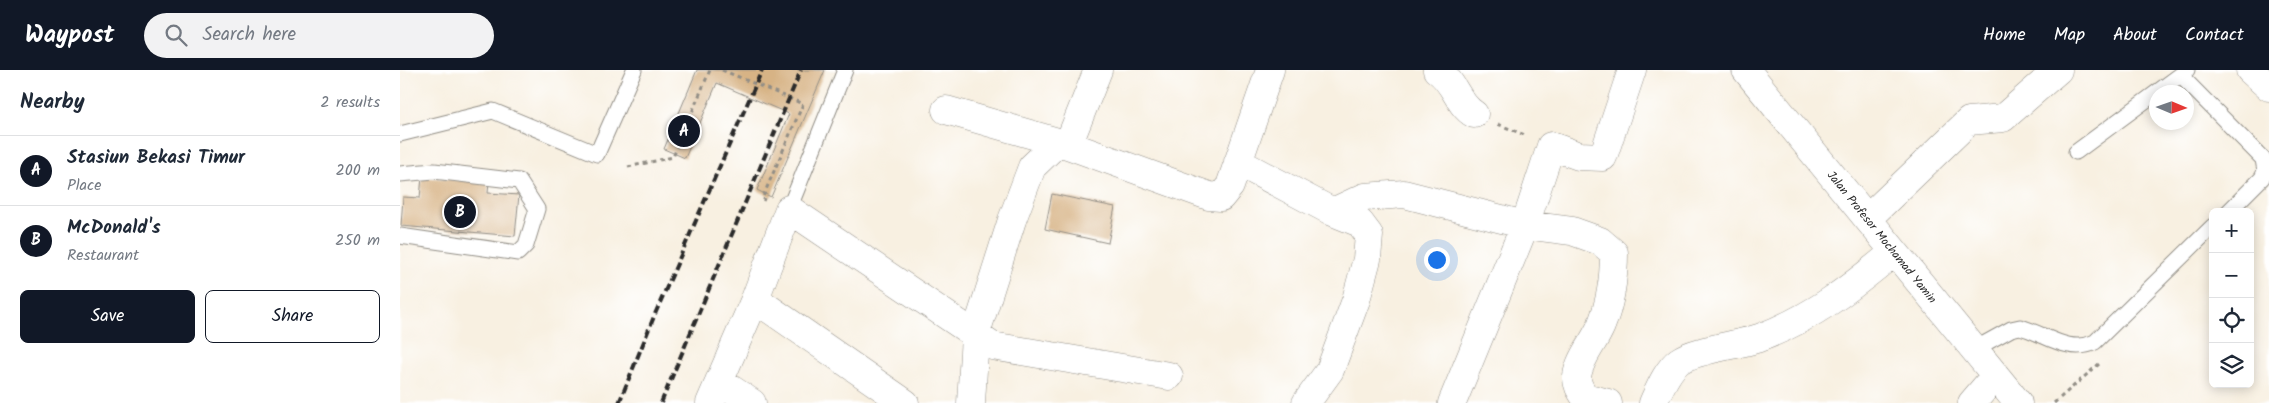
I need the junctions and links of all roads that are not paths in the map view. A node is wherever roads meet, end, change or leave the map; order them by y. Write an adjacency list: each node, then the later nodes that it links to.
1 (634, 70): 14 (lane)
2 (845, 70): 20 (lane)
3 (1098, 70): 15 (street)
4 (1270, 70): 17 (street)
5 (1437, 70): 13 (street)
6 (1632, 70): 23 (street)
7 (1746, 70): 22 (street, Jalan Profesor Mochamad Yamin)
8 (2058, 70): 22 (street)
9 (2250, 70): 11 (street)
10 (2183, 73): 16 (lane); 19 (lane)
11 (2269, 86)
12 (946, 110): 15 (street)
13 (1474, 114)
14 (400, 134)
15 (1063, 143): 17 (street); 28 (street)
16 (2076, 152)
17 (1238, 162): 21 (street)
18 (400, 174): 25 (lane)
19 (2232, 208)
20 (790, 209): 27 (street); 28 (street)
21 (1333, 212): 23 (street); 33 (street)
22 (1868, 218): 26 (street, Jalan Profesor Mochamad Yamin)
23 (1525, 225): 37 (street); 38 (street)
24 (2209, 230): 29 (lane)
25 (400, 236)
26 (1894, 252): 29 (street, Jalan Profesor Mochamad Yamin); 39 (street)
27 (756, 299): 32 (street); 35 (street)
28 (974, 336): 30 (street); 36 (street)
29 (1973, 350): 31 (street, Jalan Profesor Mochamad Yamin)
30 (1169, 376)
31 (1995, 376): 40 (street); 41 (street, Jalan Profesor Mochamad Yamin)
32 (714, 392): 34 (street)
33 (1311, 401)
34 (752, 403)
35 (905, 403)
36 (971, 403)
37 (1452, 403)
38 (1608, 403)
39 (1653, 403)
40 (1972, 403)
41 (2018, 403)

